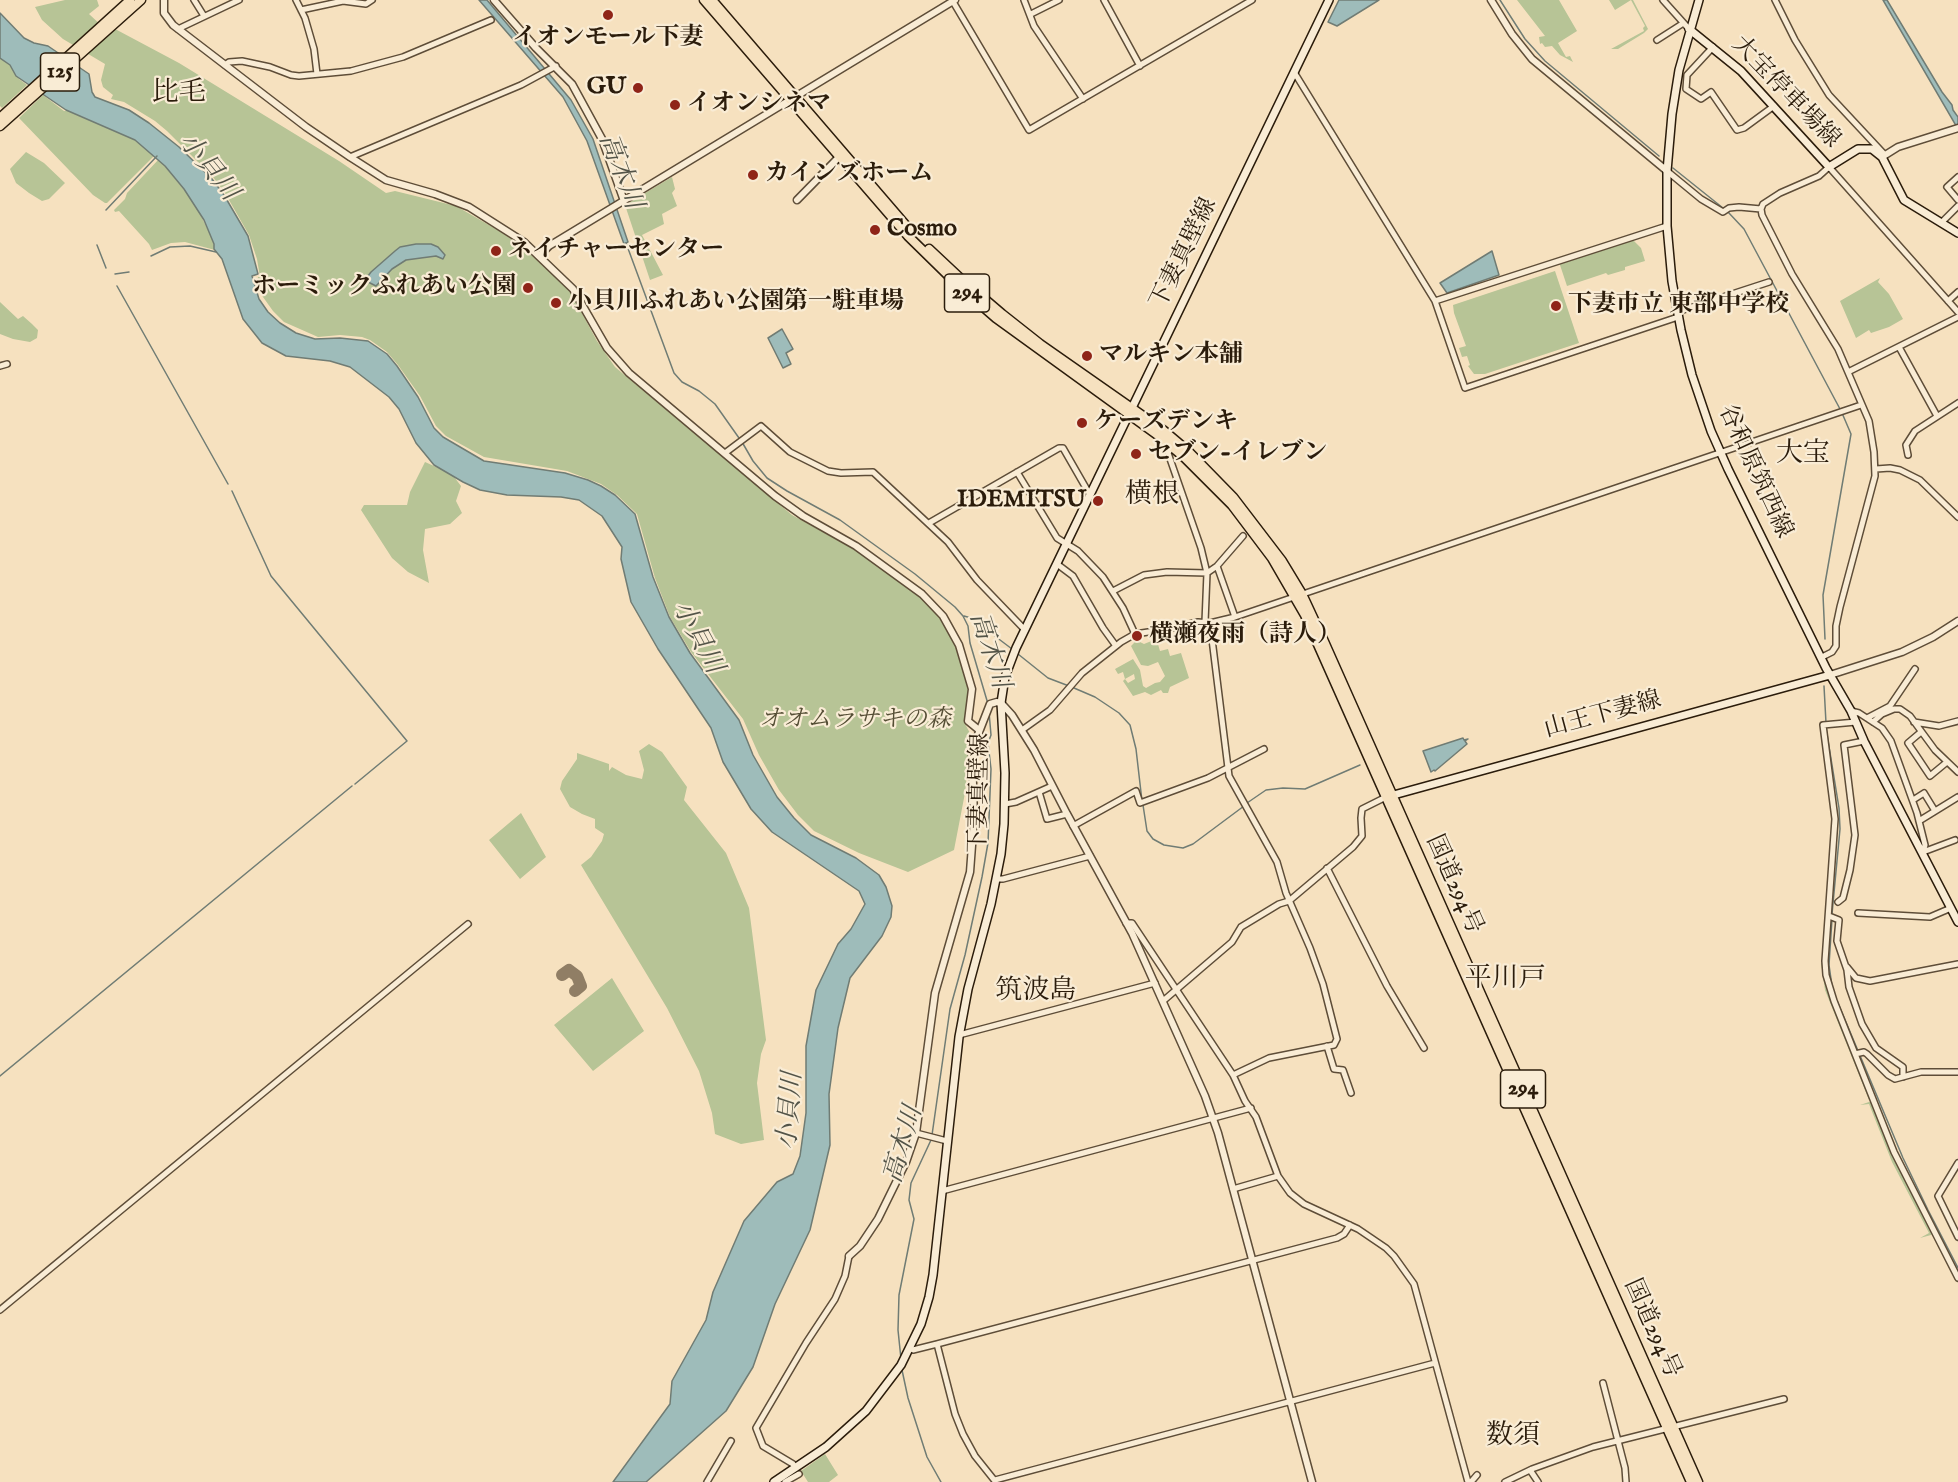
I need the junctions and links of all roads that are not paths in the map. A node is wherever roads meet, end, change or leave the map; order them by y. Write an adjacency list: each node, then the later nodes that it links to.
1 (130, 0): 25 (highway, 125)
2 (141, 0): 25 (highway, 125)
3 (164, 0): 27 (street)
4 (194, 0): 23 (street)
5 (239, 0): 23 (street)
6 (296, 0): 21 (street)
7 (372, 0): 21 (street)
8 (494, 0): 33 (street)
9 (704, 0): 36 (highway, 294)
10 (712, 0): 36 (highway, 294)
11 (953, 0): 36 (street); 37 (street)
12 (1024, 0): 22 (street)
13 (1059, 0): 22 (street)
14 (1104, 0): 32 (street)
15 (1252, 0): 32 (street)
16 (1329, 0): 34 (main road, 下妻真壁線)
17 (1491, 0): 45 (street)
18 (1663, 0): 26 (street)
19 (1699, 0): 28 (main road, 谷和原筑西線)
20 (1775, 0): 41 (street)
21 (301, 9): 35 (street)
22 (1031, 14): 37 (street)
23 (204, 16): 27 (street)
24 (491, 20): 35 (street)
25 (110, 22): 39 (highway, 125)
26 (1682, 24): 28 (street); 29 (street)
27 (178, 29): 31 (street)
28 (1689, 29): 30 (main road, 大宝停車場線); 45 (main road, 谷和原筑西線)
29 (1657, 40)
30 (1713, 47): 38 (main road, 大宝停車場線); 38 (street)
31 (225, 65): 35 (street); 42 (street)
32 (1140, 66): 37 (street)
33 (553, 67): 42 (street); 49 (street)
34 (1294, 72): 58 (street); 68 (main road, 下妻真壁線)
35 (317, 74)
36 (793, 99): 43 (highway, 294); 49 (street); 68 (highway, 国道294号 / 294)
37 (1083, 99)
38 (1774, 106): 44 (main road, 大宝停車場線)
39 (2, 120)
40 (1954, 129): 41 (street)
41 (1883, 155): 44 (main road, 大宝停車場線); 52 (main road)
42 (350, 157): 55 (street)
43 (838, 157): 47 (street); 68 (highway, 294)
44 (1829, 167): 51 (street); 59 (street)
45 (1667, 171): 51 (street); 53 (main road, 谷和原筑西線)
46 (1958, 177): 48 (street)
47 (797, 200)
48 (1958, 200)
49 (622, 202): 55 (street)
50 (1958, 206): 52 (street)
51 (1761, 209): 65 (street)
52 (1941, 223): 54 (main road)
53 (1667, 226): 58 (street); 60 (main road, 谷和原筑西線)
54 (1958, 233)
55 (540, 255): 71 (street)
56 (1769, 282): 60 (street)
57 (1958, 292): 59 (street)
58 (1435, 301): 60 (street)
59 (1948, 301): 61 (street)
60 (1677, 314): 72 (main road, 谷和原筑西線)
61 (1958, 314): 62 (street)
62 (1899, 347): 65 (street); 69 (street)
63 (7, 364): 64 (street)
64 (0, 366)
65 (1848, 372): 67 (street)
66 (1958, 403): 69 (street)
67 (1861, 405): 72 (street); 74 (street)
68 (1130, 411): 70 (highway, 国道294号 / 294); 76 (main road, 下妻真壁線); 85 (highway, 国道294号 / 294)
69 (1937, 416): 73 (street)
70 (1172, 446): 83 (street); 85 (highway, 国道294号 / 294)
71 (724, 453): 78 (street); 102 (street)
72 (1720, 453): 85 (street); 92 (main road, 谷和原筑西線)
73 (1908, 455)
74 (1876, 469): 77 (street); 92 (street)
75 (1017, 472): 76 (street); 78 (street); 80 (street)
76 (1090, 495): 80 (main road, 下妻真壁線)
77 (1958, 517)
78 (929, 523): 89 (street)
79 (1243, 536): 82 (street)
80 (1066, 545): 81 (main road, 下妻真壁線); 84 (street)
81 (1057, 564): 89 (main road, 下妻真壁線); 91 (street)
82 (1217, 566): 83 (street); 86 (street)
83 (1207, 573): 84 (street); 88 (street)
84 (1113, 591): 90 (street)
85 (1298, 595): 86 (street); 112 (highway, 国道294号 / 294)
86 (1234, 617): 88 (street)
87 (1958, 621): 94 (street)
88 (1207, 622): 90 (street); 108 (street)
89 (1025, 630): 95 (main road, 下妻真壁線)
90 (1135, 634): 91 (street)
91 (1116, 646): 103 (street)
92 (1822, 657): 94 (main road, 谷和原筑西線)
93 (1915, 669): 97 (street)
94 (1830, 675): 96 (main road, 谷和原筑西線); 112 (main road, 山王下妻線)
95 (1000, 703): 102 (street); 103 (street); 115 (main road, 下妻真壁線)
96 (1851, 711): 97 (street); 99 (main road, 谷和原筑西線)
97 (1867, 718): 100 (street)
98 (1958, 720): 101 (street)
99 (1856, 722): 105 (main road, 谷和原筑西線); 129 (street)
100 (1873, 722): 101 (street); 114 (street)
101 (1914, 722): 104 (street)
102 (979, 730): 148 (street)
103 (1022, 730): 110 (street)
104 (1921, 732): 107 (street); 107 (street)
105 (1864, 741): 121 (main road, 谷和原筑西線); 126 (street)
106 (1264, 749): 108 (street)
107 (1947, 762): 109 (street)
108 (1228, 768): 119 (street); 125 (street)
109 (1958, 772)
110 (1052, 786): 111 (street); 117 (street)
111 (1039, 792): 115 (street); 117 (street)
112 (1389, 796): 123 (street); 166 (highway, 国道294号 / 294)
113 (1958, 797): 116 (street)
114 (1913, 800): 116 (street); 118 (street)
115 (1005, 804): 124 (main road, 下妻真壁線)
116 (1935, 811): 118 (street)
117 (1066, 814): 119 (street)
118 (1919, 821): 121 (street)
119 (1073, 826): 122 (street)
120 (1955, 840): 121 (street)
121 (1923, 852): 127 (main road, 谷和原筑西線)
122 (1090, 856): 124 (street); 131 (street)
123 (1328, 868): 125 (street); 140 (street)
124 (996, 879): 138 (main road, 下妻真壁線)
125 (1289, 901): 136 (street); 139 (street)
126 (1838, 902)
127 (1951, 908): 128 (street); 130 (main road, 谷和原筑西線)
128 (1858, 913)
129 (1829, 916): 133 (street); 141 (street)
130 (1958, 922)
131 (1126, 923): 135 (street); 136 (street)
132 (468, 924): 159 (street)
133 (1844, 963): 134 (street); 144 (street)
134 (1958, 964)
135 (1155, 983): 137 (street); 138 (street)
136 (1178, 989): 137 (street); 143 (street)
137 (1163, 1001): 147 (street)
138 (959, 1035): 149 (main road, 下妻真壁線)
139 (1327, 1047): 143 (street); 145 (street)
140 (1424, 1048)
141 (1855, 1054): 144 (street); 158 (street)
142 (1958, 1072): 144 (street)
143 (1233, 1075): 146 (street)
144 (1903, 1077)
145 (1351, 1093)
146 (1251, 1108): 147 (street); 151 (street)
147 (1212, 1117): 152 (street); 153 (street)
148 (916, 1133): 149 (street); 156 (street)
149 (945, 1141): 153 (main road, 下妻真壁線)
150 (1958, 1163): 155 (street)
151 (1278, 1176): 152 (street); 154 (street)
152 (1233, 1189): 157 (street)
153 (942, 1191): 161 (main road, 下妻真壁線)
154 (1350, 1225): 157 (street); 162 (street)
155 (1958, 1237)
156 (849, 1256): 170 (street)
157 (1252, 1260): 160 (street); 165 (street)
158 (1958, 1278)
159 (0, 1310)
160 (937, 1344): 161 (street); 172 (street)
161 (909, 1350): 170 (main road, 下妻真壁線)
162 (1435, 1363): 165 (street); 177 (street)
163 (1603, 1383): 167 (street)
164 (1784, 1399): 166 (street)
165 (1290, 1401): 172 (street); 176 (street)
166 (1671, 1428): 167 (street); 181 (highway, 国道294号 / 294); 182 (highway, 国道294号 / 294)
167 (1618, 1440): 169 (street); 180 (street)
168 (731, 1441): 173 (street)
169 (1530, 1470): 178 (street); 179 (street)
170 (797, 1471): 174 (main road, 下妻真壁線); 175 (street)
171 (1477, 1475): 177 (street)
172 (996, 1481)
173 (707, 1482)
174 (774, 1482)
175 (785, 1482)
176 (1312, 1482)
177 (1470, 1482)
178 (1505, 1482)
179 (1538, 1482)
180 (1626, 1482)
181 (1691, 1482)
182 (1698, 1482)

